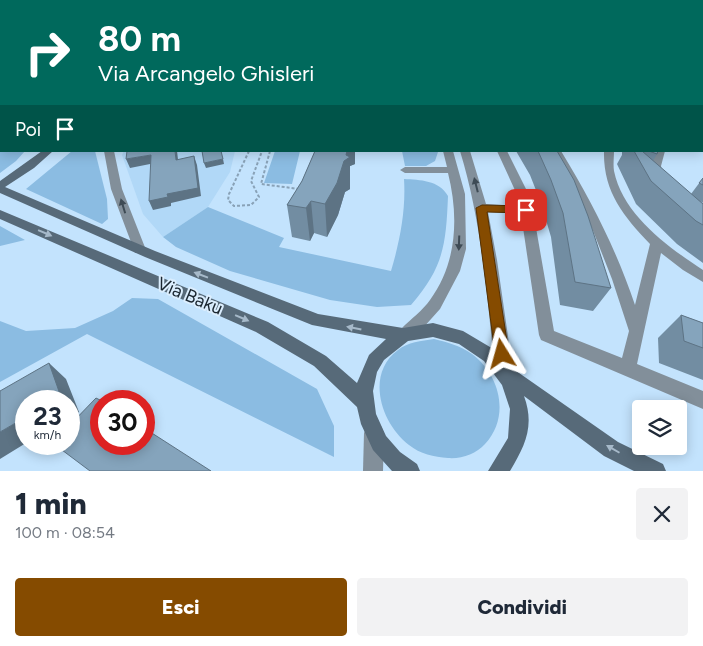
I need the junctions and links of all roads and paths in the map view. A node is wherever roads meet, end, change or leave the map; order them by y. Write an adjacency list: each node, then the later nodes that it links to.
1 (47, 152): 14 (main road)
2 (249, 152): 3 (path)
3 (262, 152)
4 (270, 152): 15 (path)
5 (448, 152): 13 (street)
6 (464, 152): 17 (street, one-way to 6)
7 (502, 152): 18 (street)
8 (557, 152): 23 (street)
9 (609, 152): 20 (street)
10 (660, 152): 16 (street)
11 (110, 156): 21 (street, one-way to 11)
12 (405, 170): 13 (street)
13 (453, 170): 24 (street, one-way to 24)
14 (0, 188): 21 (main road, Via Baku)
15 (301, 189)
16 (663, 189)
17 (482, 208): 18 (street); 26 (street)
18 (526, 210): 25 (street)
19 (0, 214): 28 (main road, Via Baku, one-way to 28)
20 (657, 243): 22 (street); 23 (street)
21 (140, 250): 24 (main road, Via Baku, one-way to 21)
22 (703, 277)
23 (636, 330): 25 (street)
24 (405, 334): 26 (main road); 28 (main road)
25 (628, 369): 27 (street)
26 (504, 371): 32 (main road); 33 (main road, one-way to 26)
27 (703, 400)
28 (364, 403): 29 (main road)
29 (374, 433): 30 (street); 31 (main road)
30 (373, 471)
31 (410, 471)
32 (498, 471)
33 (656, 471)

